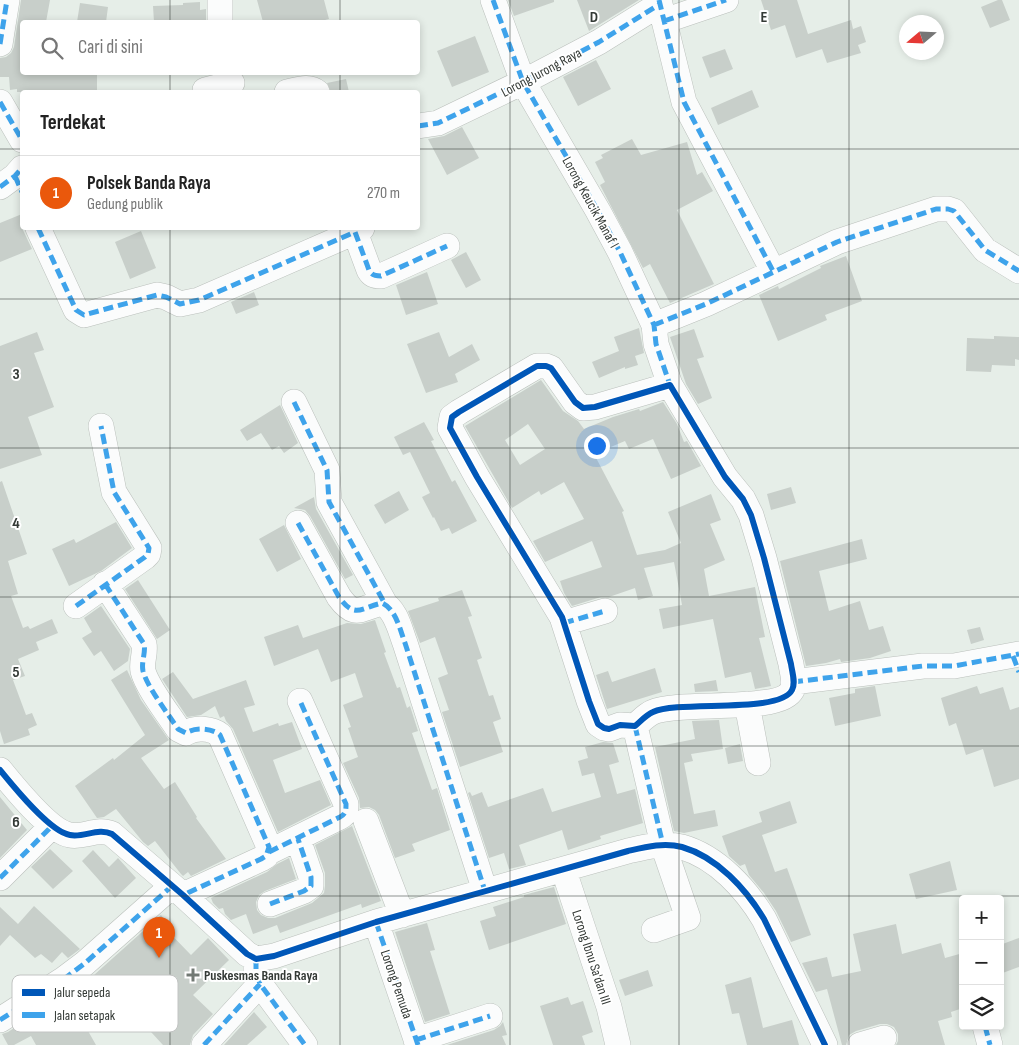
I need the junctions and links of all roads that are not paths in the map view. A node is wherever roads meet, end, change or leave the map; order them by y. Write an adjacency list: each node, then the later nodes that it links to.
1 (7, 0): 7 (street)
2 (220, 0): 6 (street)
3 (493, 0): 8 (street, Lorong Keucik Manaf I)
4 (726, 0): 5 (street, Lorong Jurong Raya)
5 (661, 9): 8 (street, Lorong Jurong Raya); 19 (street)
6 (220, 20)
7 (0, 44)
8 (523, 82): 14 (street, Lorong Jurong Raya); 21 (street, Lorong Keucik Manaf I)
9 (233, 83): 10 (street)
10 (205, 90)
11 (296, 90): 12 (street)
12 (314, 90)
13 (0, 102): 15 (street)
14 (420, 126)
15 (20, 137)
16 (39, 230): 17 (street)
17 (358, 230): 18 (street)
18 (447, 246)
19 (773, 271): 20 (street); 21 (street)
20 (1019, 271)
21 (654, 325): 22 (street, Lorong Keucik Manaf I)
22 (670, 385): 30 (street); 32 (street, Lorong Keucik Manaf I)
23 (294, 402): 27 (street)
24 (101, 426): 26 (street)
25 (298, 523): 27 (street)
26 (105, 584): 28 (street); 42 (street)
27 (385, 604): 46 (street)
28 (76, 606)
29 (605, 611): 30 (street)
30 (564, 623): 35 (street)
31 (1017, 661): 32 (street)
32 (793, 682): 34 (street)
33 (300, 701): 40 (street)
34 (747, 704): 35 (street); 36 (street)
35 (635, 726): 41 (street)
36 (758, 763)
37 (0, 770): 39 (street)
38 (366, 821): 48 (street)
39 (52, 826): 44 (street); 45 (street)
40 (298, 839): 42 (street); 47 (street)
41 (663, 845): 43 (street); 50 (street); 63 (street)
42 (268, 852): 45 (street)
43 (564, 871): 46 (street); 62 (street, Lorong Ibnu Sa'dan III)
44 (0, 878)
45 (177, 890): 51 (street); 52 (street)
46 (485, 891): 48 (street)
47 (270, 904)
48 (402, 915): 49 (street)
49 (376, 922): 51 (street); 59 (street, Lorong Pemuda)
50 (654, 930)
51 (256, 958): 53 (street)
52 (69, 975)
53 (260, 984): 60 (street); 61 (street)
54 (12, 1012): 56 (street)
55 (490, 1016): 59 (street)
56 (0, 1020)
57 (986, 1030): 65 (street)
58 (884, 1038): 64 (street)
59 (417, 1043)
60 (204, 1045)
61 (305, 1045)
62 (618, 1045)
63 (825, 1045)
64 (860, 1045)
65 (990, 1045)

